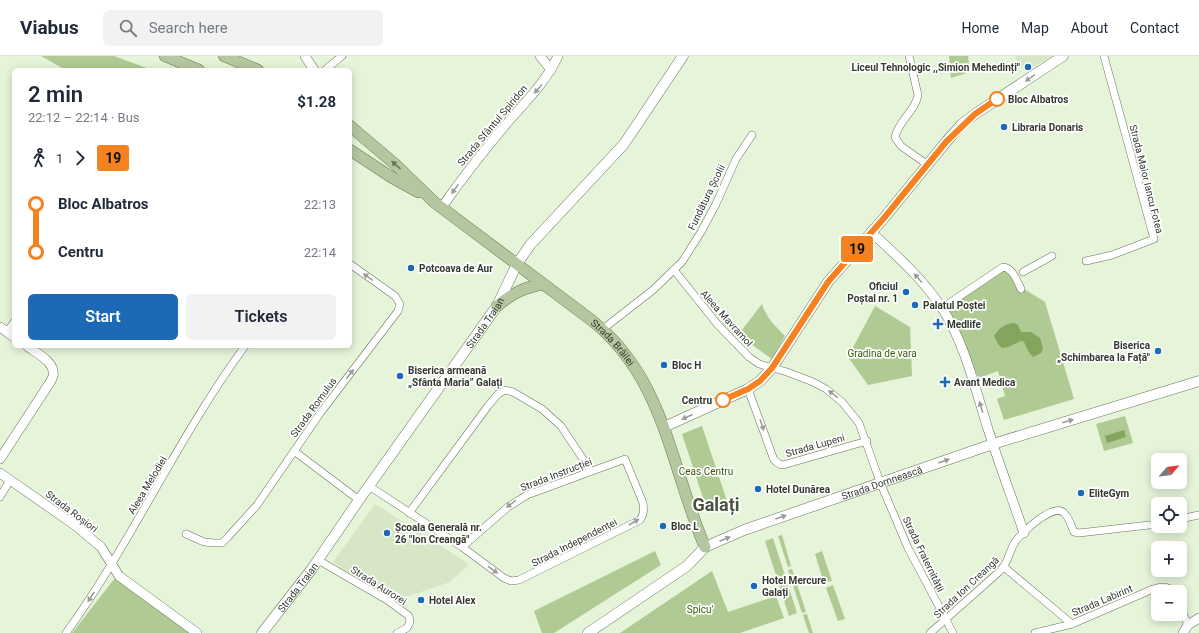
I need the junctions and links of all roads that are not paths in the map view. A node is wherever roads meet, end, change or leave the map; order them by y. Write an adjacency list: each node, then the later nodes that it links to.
1 (165, 56): 11 (main road)
2 (224, 56): 12 (main road)
3 (305, 56): 13 (street)
4 (342, 56): 14 (street)
5 (540, 56): 15 (street)
6 (558, 56): 15 (street, Strada Sfântul Spiridon)
7 (683, 56): 24 (main road, Strada Traian)
8 (909, 56): 19 (street)
9 (1063, 56): 19 (main road, one-way to 19)
10 (1104, 56): 23 (street, Strada Maior Iancu Fotea)
11 (194, 68)
12 (253, 68)
13 (313, 68)
14 (327, 68)
15 (551, 70): 20 (street, Strada Sfântul Spiridon, one-way to 20)
16 (352, 128): 20 (main road, Strada Brăilei, one-way to 16)
17 (752, 135): 26 (street, Fundătura Școlii)
18 (352, 151): 20 (main road, Strada Brăilei)
19 (928, 166): 21 (main road)
20 (438, 205): 24 (main road, Strada Brăilei)
21 (871, 232): 31 (street, one-way to 21); 35 (main road)
22 (1052, 256): 27 (street)
23 (1086, 261)
24 (517, 264): 28 (main road, Strada Brăilei); 30 (main road, Strada Traian)
25 (352, 265): 41 (street, Strada Romulus, one-way to 25)
26 (674, 270): 32 (street, Fundătura Școlii); 35 (street, Aleea Mavramol)
27 (1023, 272)
28 (543, 284): 30 (main road); 32 (main road, Strada Brăilei)
29 (1021, 289): 31 (street)
30 (497, 306): 48 (main road, Strada Traian)
31 (942, 308): 40 (street, one-way to 31)
32 (603, 328): 38 (main road, Strada Brăilei)
33 (30, 348): 42 (street)
34 (243, 348): 60 (street, Aleea Melodiei)
35 (772, 368): 37 (main road); 39 (street, Aleea Mavramol, one-way to 35)
36 (1199, 381): 40 (main road, Strada Domnească, one-way to 36)
37 (748, 389): 38 (main road, one-way to 38); 39 (street, Strada Lupeni, one-way to 39)
38 (664, 427): 58 (main road, Strada Brăilei)
39 (867, 441): 47 (street, Aleea Mavramol)
40 (993, 444): 47 (main road, Strada Domnească, one-way to 40); 55 (street)
41 (294, 451): 50 (street); 56 (street, Strada Romulus)
42 (0, 459)
43 (625, 459): 44 (street, Strada Instrucției); 57 (street, Strada Independenței, one-way to 43)
44 (591, 471): 51 (street); 57 (street, Strada Instrucției, one-way to 57)
45 (0, 473): 46 (street, Strada Roșiori)
46 (10, 480): 49 (street); 60 (street, Strada Roșiori)
47 (880, 482): 58 (main road, Strada Domnească, one-way to 47); 64 (street, Strada Fraternității)
48 (369, 486): 50 (main road, Strada Traian); 51 (street)
49 (0, 496)
50 (359, 500): 59 (main road, Strada Traian)
51 (409, 513): 57 (street)
52 (1199, 515): 53 (street)
53 (1187, 518)
54 (1151, 525): 55 (street, Strada Ion Creangă)
55 (1024, 533): 61 (street, Strada Ion Creangă)
56 (186, 534)
57 (462, 547)
58 (705, 547): 72 (main road, Strada Domnească)
59 (318, 560): 70 (main road, Strada Traian); 71 (street, Strada Aurorei)
60 (112, 563): 68 (street, Aleea Melodiei, one-way to 68); 69 (street, Strada Roșiori)
61 (1004, 567): 64 (street, Strada Ion Creangă); 66 (street)
62 (1151, 590): 66 (street, Strada Labirint)
63 (1199, 618): 67 (street)
64 (945, 619): 73 (street, Strada Ion Creangă); 74 (street, Strada Fraternității)
65 (1187, 621): 67 (street)
66 (1072, 624): 75 (street, Strada Labirint)
67 (1188, 624): 76 (street)
68 (66, 633)
69 (197, 633)
70 (262, 633)
71 (397, 633)
72 (588, 633)
73 (930, 633)
74 (953, 633)
75 (1035, 633)
76 (1184, 633)

